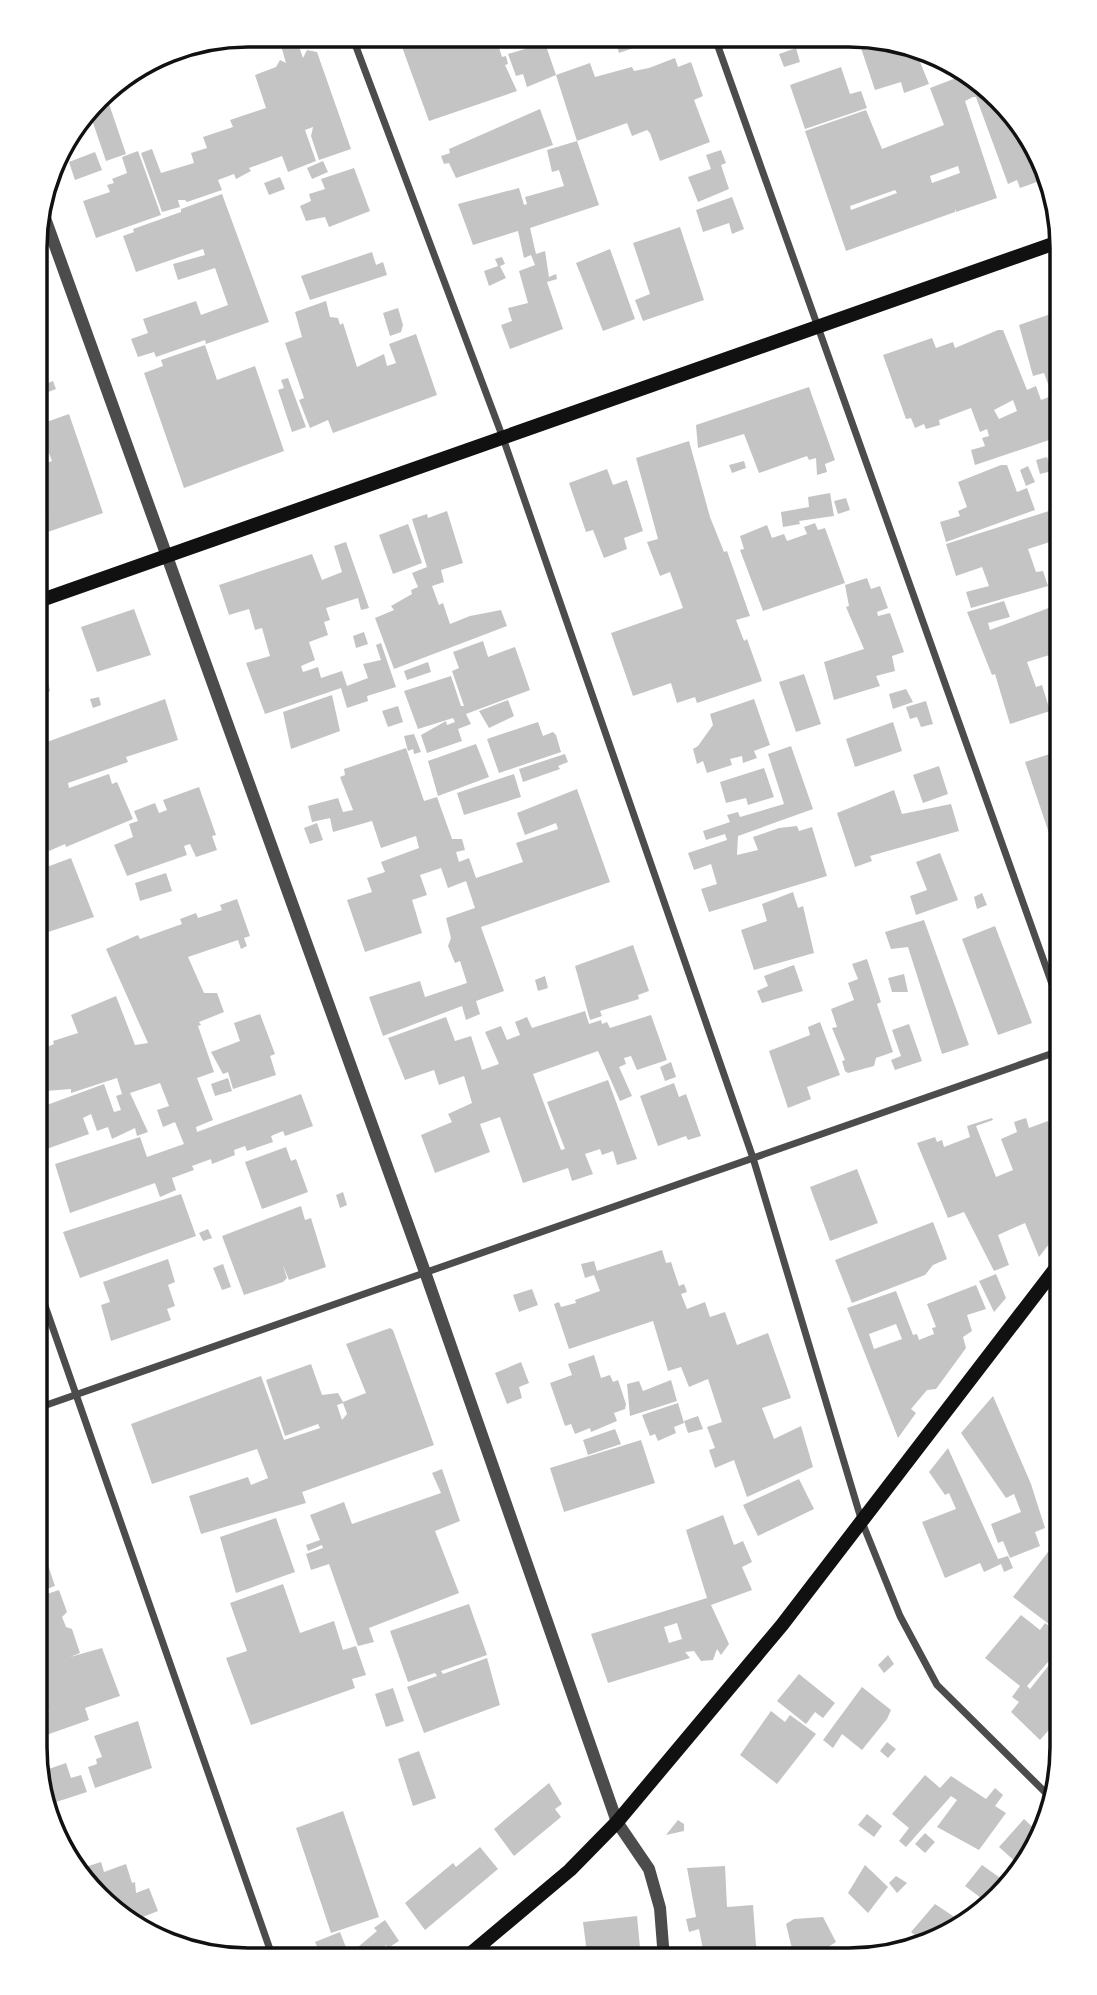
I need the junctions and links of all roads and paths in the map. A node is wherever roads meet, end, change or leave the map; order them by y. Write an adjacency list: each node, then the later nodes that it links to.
1 (356, 47): 6 (street)
2 (718, 47): 5 (street)
3 (49, 228): 7 (street)
4 (1050, 245): 5 (main road)
5 (818, 327): 6 (main road); 9 (street)
6 (503, 438): 7 (main road); 11 (street)
7 (169, 555): 8 (main road); 12 (street)
8 (47, 598)
9 (1050, 977)
10 (1049, 1054): 11 (street)
11 (753, 1158): 12 (street); 17 (street)
12 (425, 1272): 15 (street); 19 (street)
13 (1049, 1277): 17 (main road)
14 (47, 1313): 15 (street)
15 (74, 1395): 16 (street); 20 (street)
16 (47, 1405)
17 (862, 1522): 18 (street); 19 (main road)
18 (1044, 1792)
19 (617, 1822): 21 (main road); 22 (street)
20 (269, 1948)
21 (477, 1948)
22 (663, 1948)

